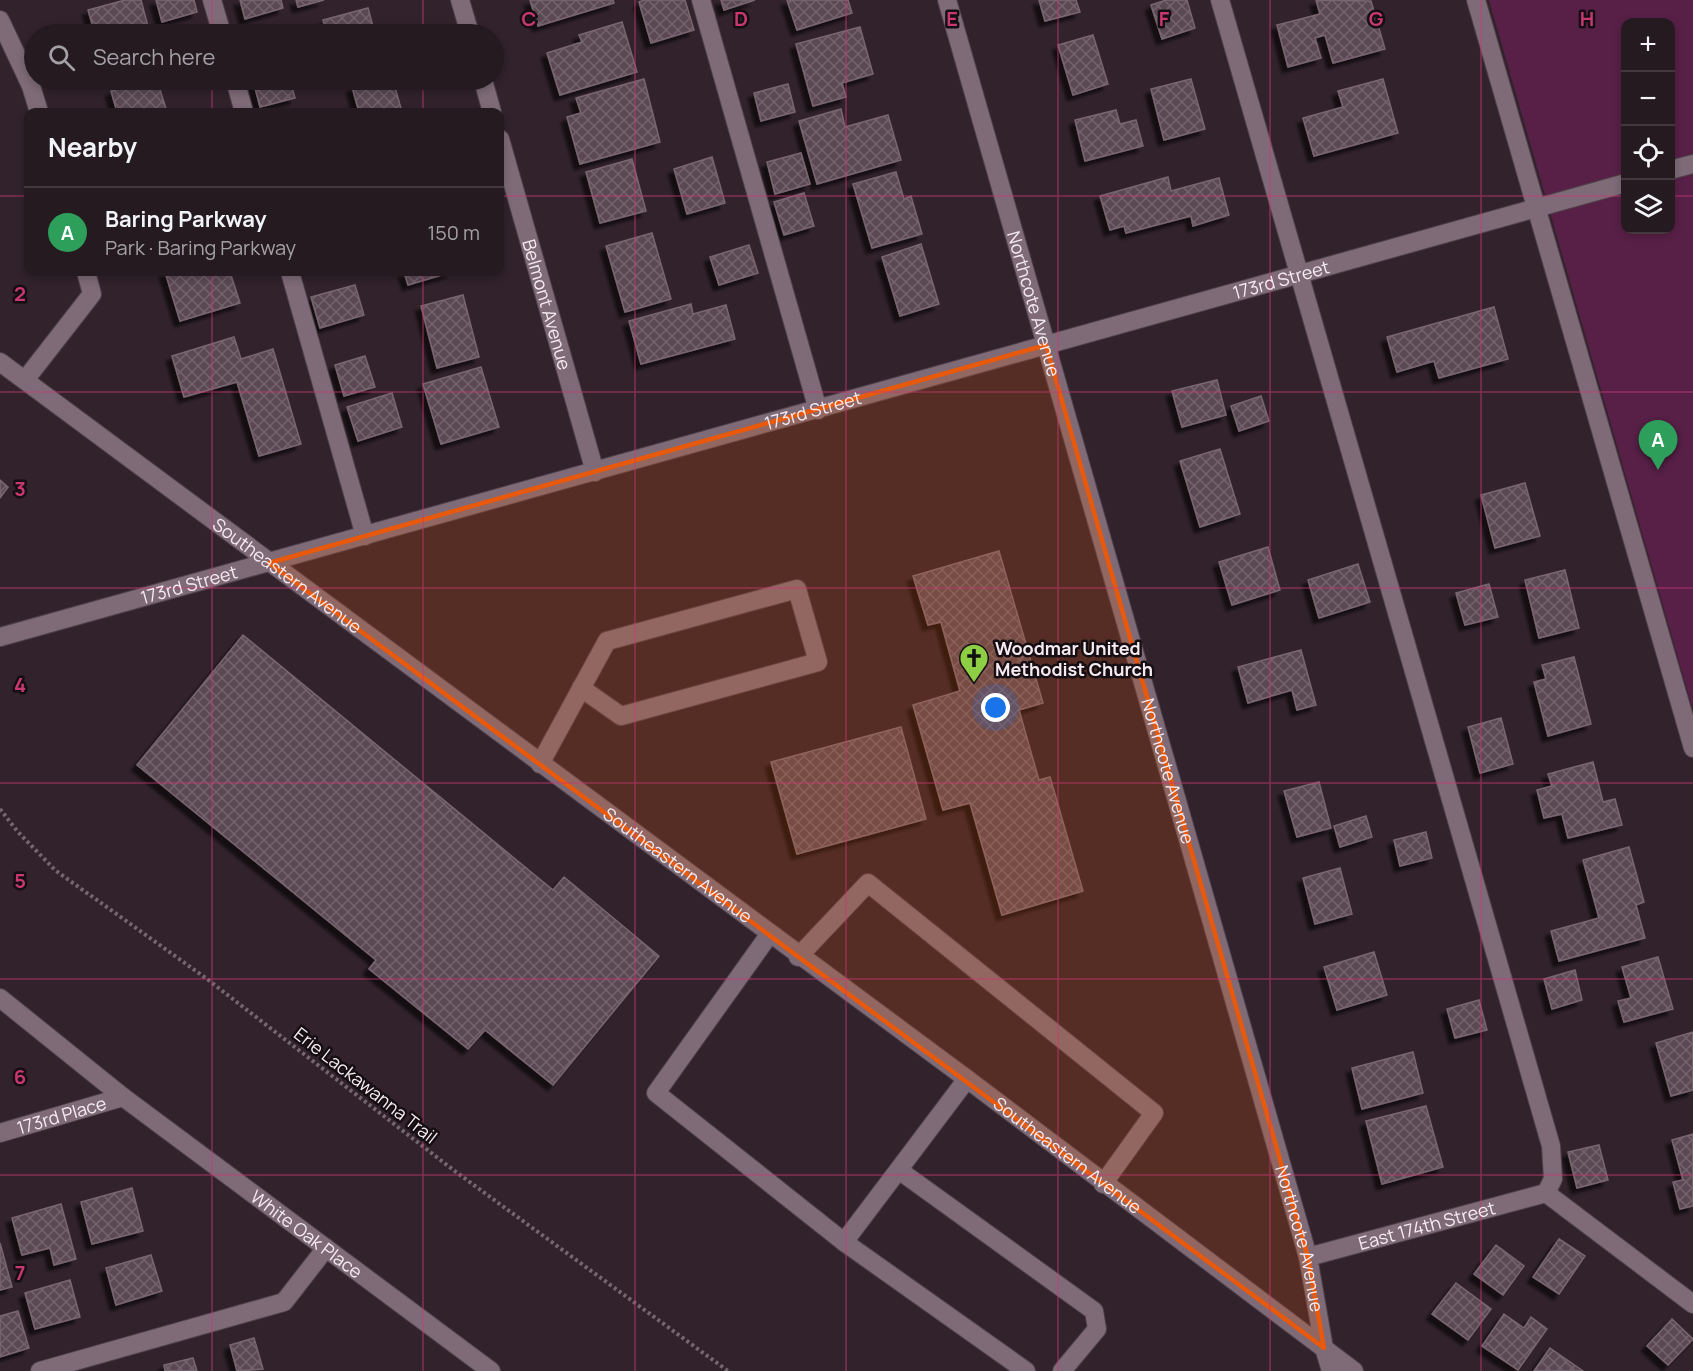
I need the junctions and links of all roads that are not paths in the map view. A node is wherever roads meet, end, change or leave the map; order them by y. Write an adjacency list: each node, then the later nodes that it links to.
1 (212, 0): 8 (street)
2 (460, 0): 9 (street)
3 (701, 0): 28 (street)
4 (946, 0): 25 (street, Northcote Avenue)
5 (1220, 0): 22 (street)
6 (1476, 0): 21 (street)
7 (0, 20): 10 (street)
8 (219, 24)
9 (467, 24)
10 (24, 71)
11 (32, 90): 14 (street)
12 (238, 90): 15 (street)
13 (486, 90): 16 (street)
14 (38, 108)
15 (243, 108)
16 (491, 108)
17 (504, 153): 29 (street, Belmont Avenue)
18 (1693, 164): 19 (street)
19 (1675, 169)
20 (1621, 184): 21 (street, 173rd Street)
21 (1536, 208): 22 (street, 173rd Street); 34 (street)
22 (1300, 275): 25 (street, 173rd Street); 44 (street)
23 (87, 276): 27 (street)
24 (291, 276): 30 (street)
25 (1046, 345): 28 (street, 173rd Street); 47 (street, Northcote Avenue)
26 (0, 362): 27 (street, Southeastern Avenue)
27 (25, 380): 31 (street, Southeastern Avenue)
28 (818, 410): 29 (street, 173rd Street)
29 (595, 472): 30 (street, 173rd Street)
30 (365, 536): 31 (street, 173rd Street)
31 (269, 563): 32 (street, 173rd Street); 35 (street, Southeastern Avenue)
32 (0, 637)
33 (581, 688): 33 (street); 35 (street)
34 (1693, 748)
35 (540, 764): 36 (street, Southeastern Avenue)
36 (769, 935): 37 (street, Southeastern Avenue); 45 (street)
37 (798, 957): 39 (street, Southeastern Avenue); 43 (street)
38 (0, 998): 40 (street, White Oak Place)
39 (967, 1079): 42 (street); 43 (street, Southeastern Avenue)
40 (123, 1097): 41 (street, 173rd Place); 46 (street, White Oak Place)
41 (0, 1133)
42 (900, 1171): 45 (street); 53 (street)
43 (1103, 1184): 49 (street, Southeastern Avenue)
44 (1546, 1193): 47 (street, East 174th Street); 48 (street)
45 (844, 1242): 52 (street)
46 (326, 1248): 50 (street); 51 (street, White Oak Place)
47 (1308, 1257): 49 (street, Northcote Avenue)
48 (1693, 1304)
49 (1324, 1348): 54 (street, Northcote Avenue); 55 (street, Southeastern Avenue)
50 (40, 1371)
51 (491, 1371)
52 (1026, 1371)
53 (1062, 1371)
54 (1331, 1371)
55 (1354, 1371)

